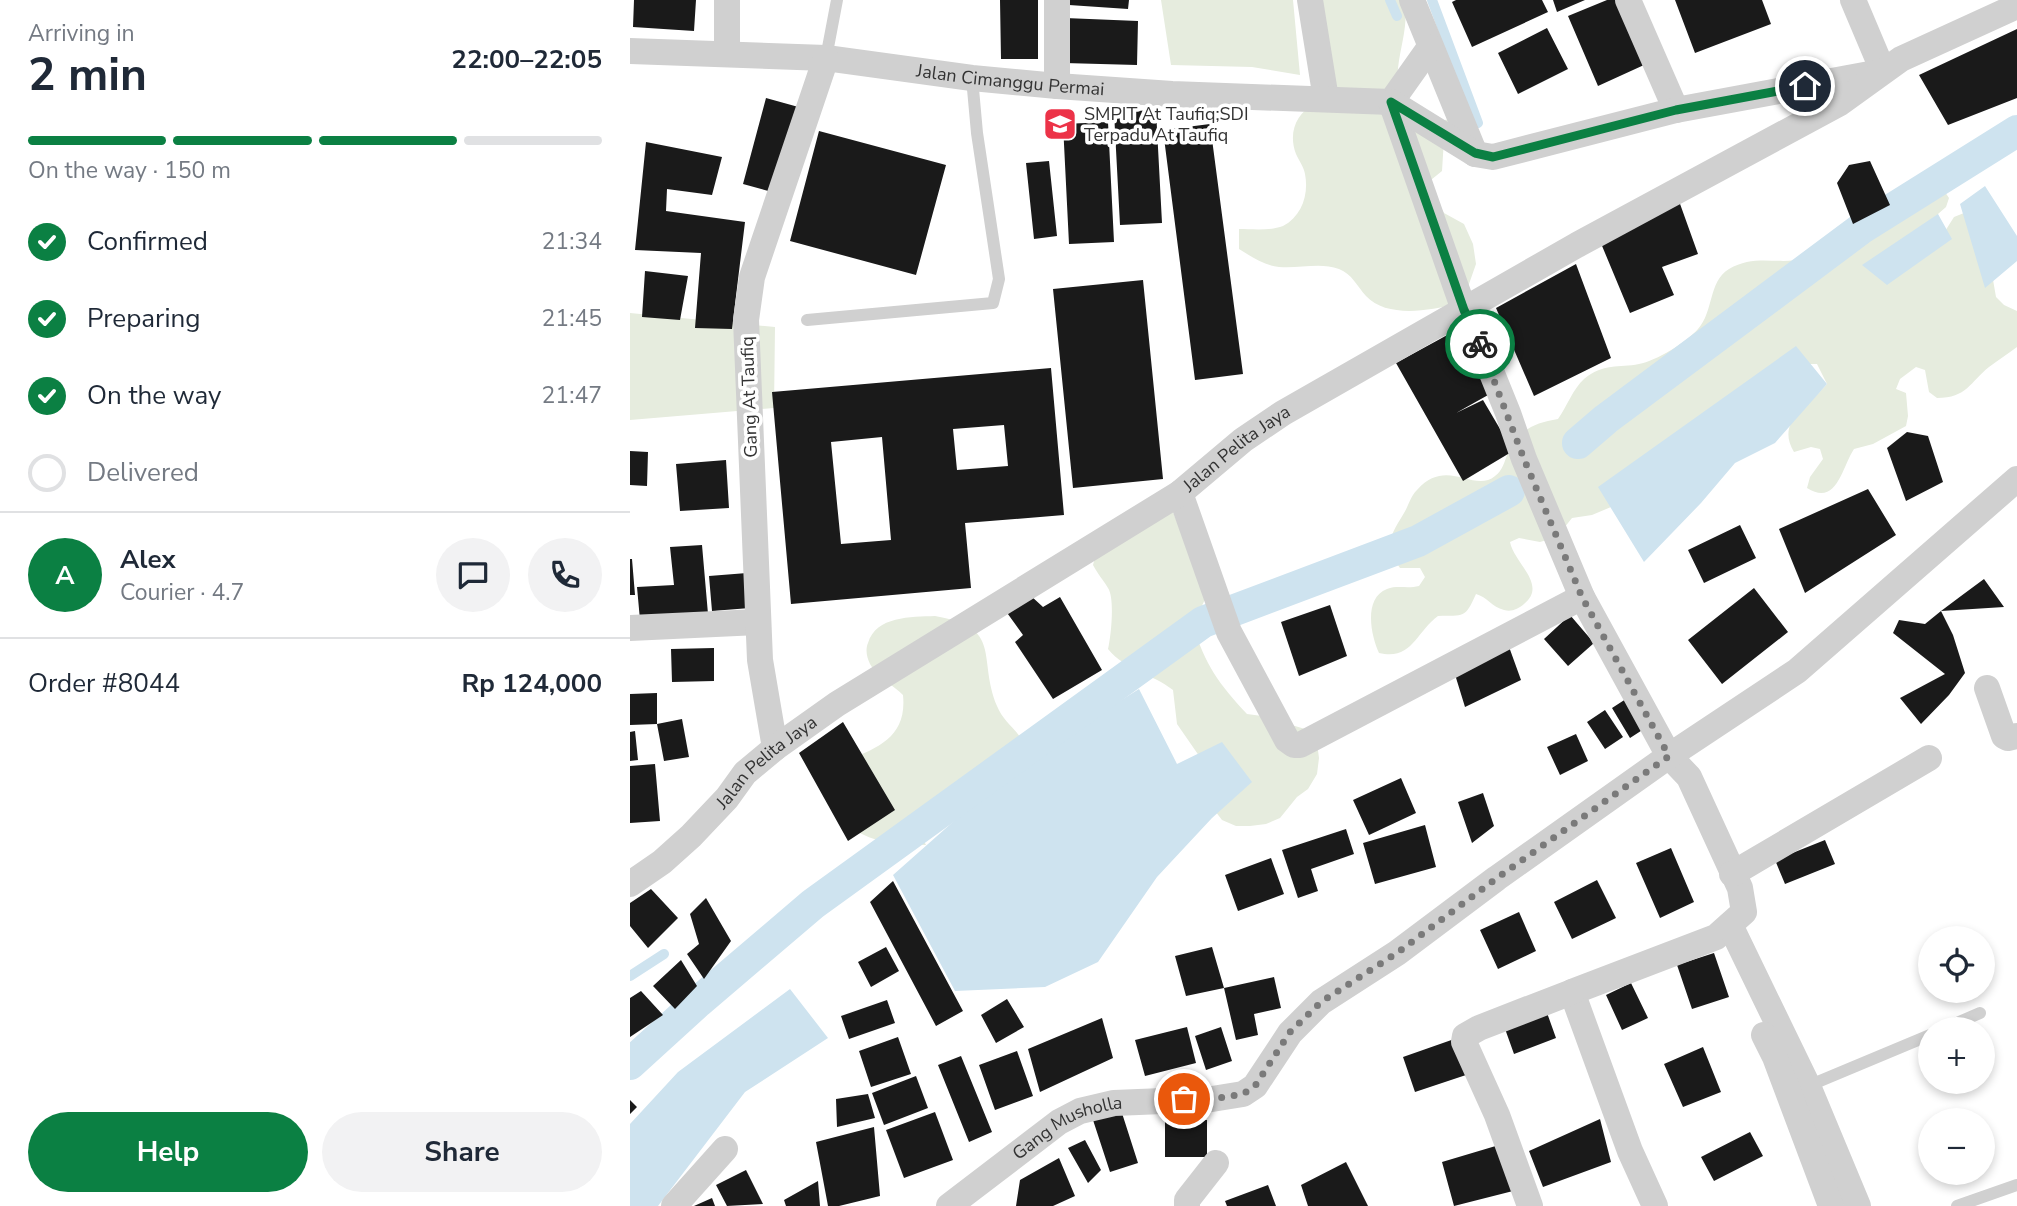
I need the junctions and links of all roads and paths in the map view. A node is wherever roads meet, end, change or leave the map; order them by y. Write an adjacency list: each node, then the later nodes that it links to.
1 (727, 0): 11 (street)
2 (837, 0): 12 (lane)
3 (1057, 0): 15 (street)
4 (1310, 0): 16 (street)
5 (1412, 0): 9 (street)
6 (1628, 0): 18 (street)
7 (1853, 0): 13 (street)
8 (2017, 6): 13 (street)
9 (1429, 48): 17 (street); 19 (street)
10 (630, 51): 11 (street, Jalan Cimanggu Permai)
11 (727, 53): 12 (street, Jalan Cimanggu Permai)
12 (826, 58): 14 (street, Jalan Cimanggu Permai); 25 (street, Gang At Taufiq)
13 (1883, 71): 18 (street); 20 (street, Jalan Pelita Jaya)
14 (972, 78): 15 (street, Jalan Cimanggu Permai); 21 (lane)
15 (1057, 86): 16 (street, Jalan Cimanggu Permai)
16 (1326, 99): 17 (street, Jalan Cimanggu Permai)
17 (1391, 102): 19 (street, Jalan Cimanggu Permai); 20 (street)
18 (1676, 110): 19 (street)
19 (1475, 153)
20 (1464, 310): 23 (street, Jalan Pelita Jaya); 24 (street)
21 (807, 320)
22 (2017, 479): 30 (street, Gang Musholla)
23 (1180, 493): 24 (street); 29 (street, Jalan Pelita Jaya)
24 (1582, 597): 30 (street)
25 (758, 622): 26 (street); 29 (street, Gang At Taufiq)
26 (630, 628)
27 (1987, 688): 28 (street)
28 (2017, 736)
29 (775, 748): 33 (street, Jalan Pelita Jaya)
30 (1669, 756): 32 (street); 44 (street, Gang Musholla)
31 (1929, 758): 32 (street)
32 (1732, 874): 34 (street)
33 (630, 884)
34 (1723, 931): 35 (street); 39 (street); 48 (street)
35 (1572, 992): 46 (street); 47 (street)
36 (1980, 1013): 37 (lane)
37 (1971, 1017)
38 (1918, 1040): 39 (lane)
39 (1808, 1086): 49 (street)
40 (725, 1149): 43 (street)
41 (1216, 1163): 45 (street)
42 (2017, 1185): 50 (lane)
43 (674, 1206)
44 (949, 1206)
45 (1187, 1206)
46 (1530, 1206)
47 (1655, 1206)
48 (1831, 1206)
49 (1858, 1206)
50 (1957, 1206)

